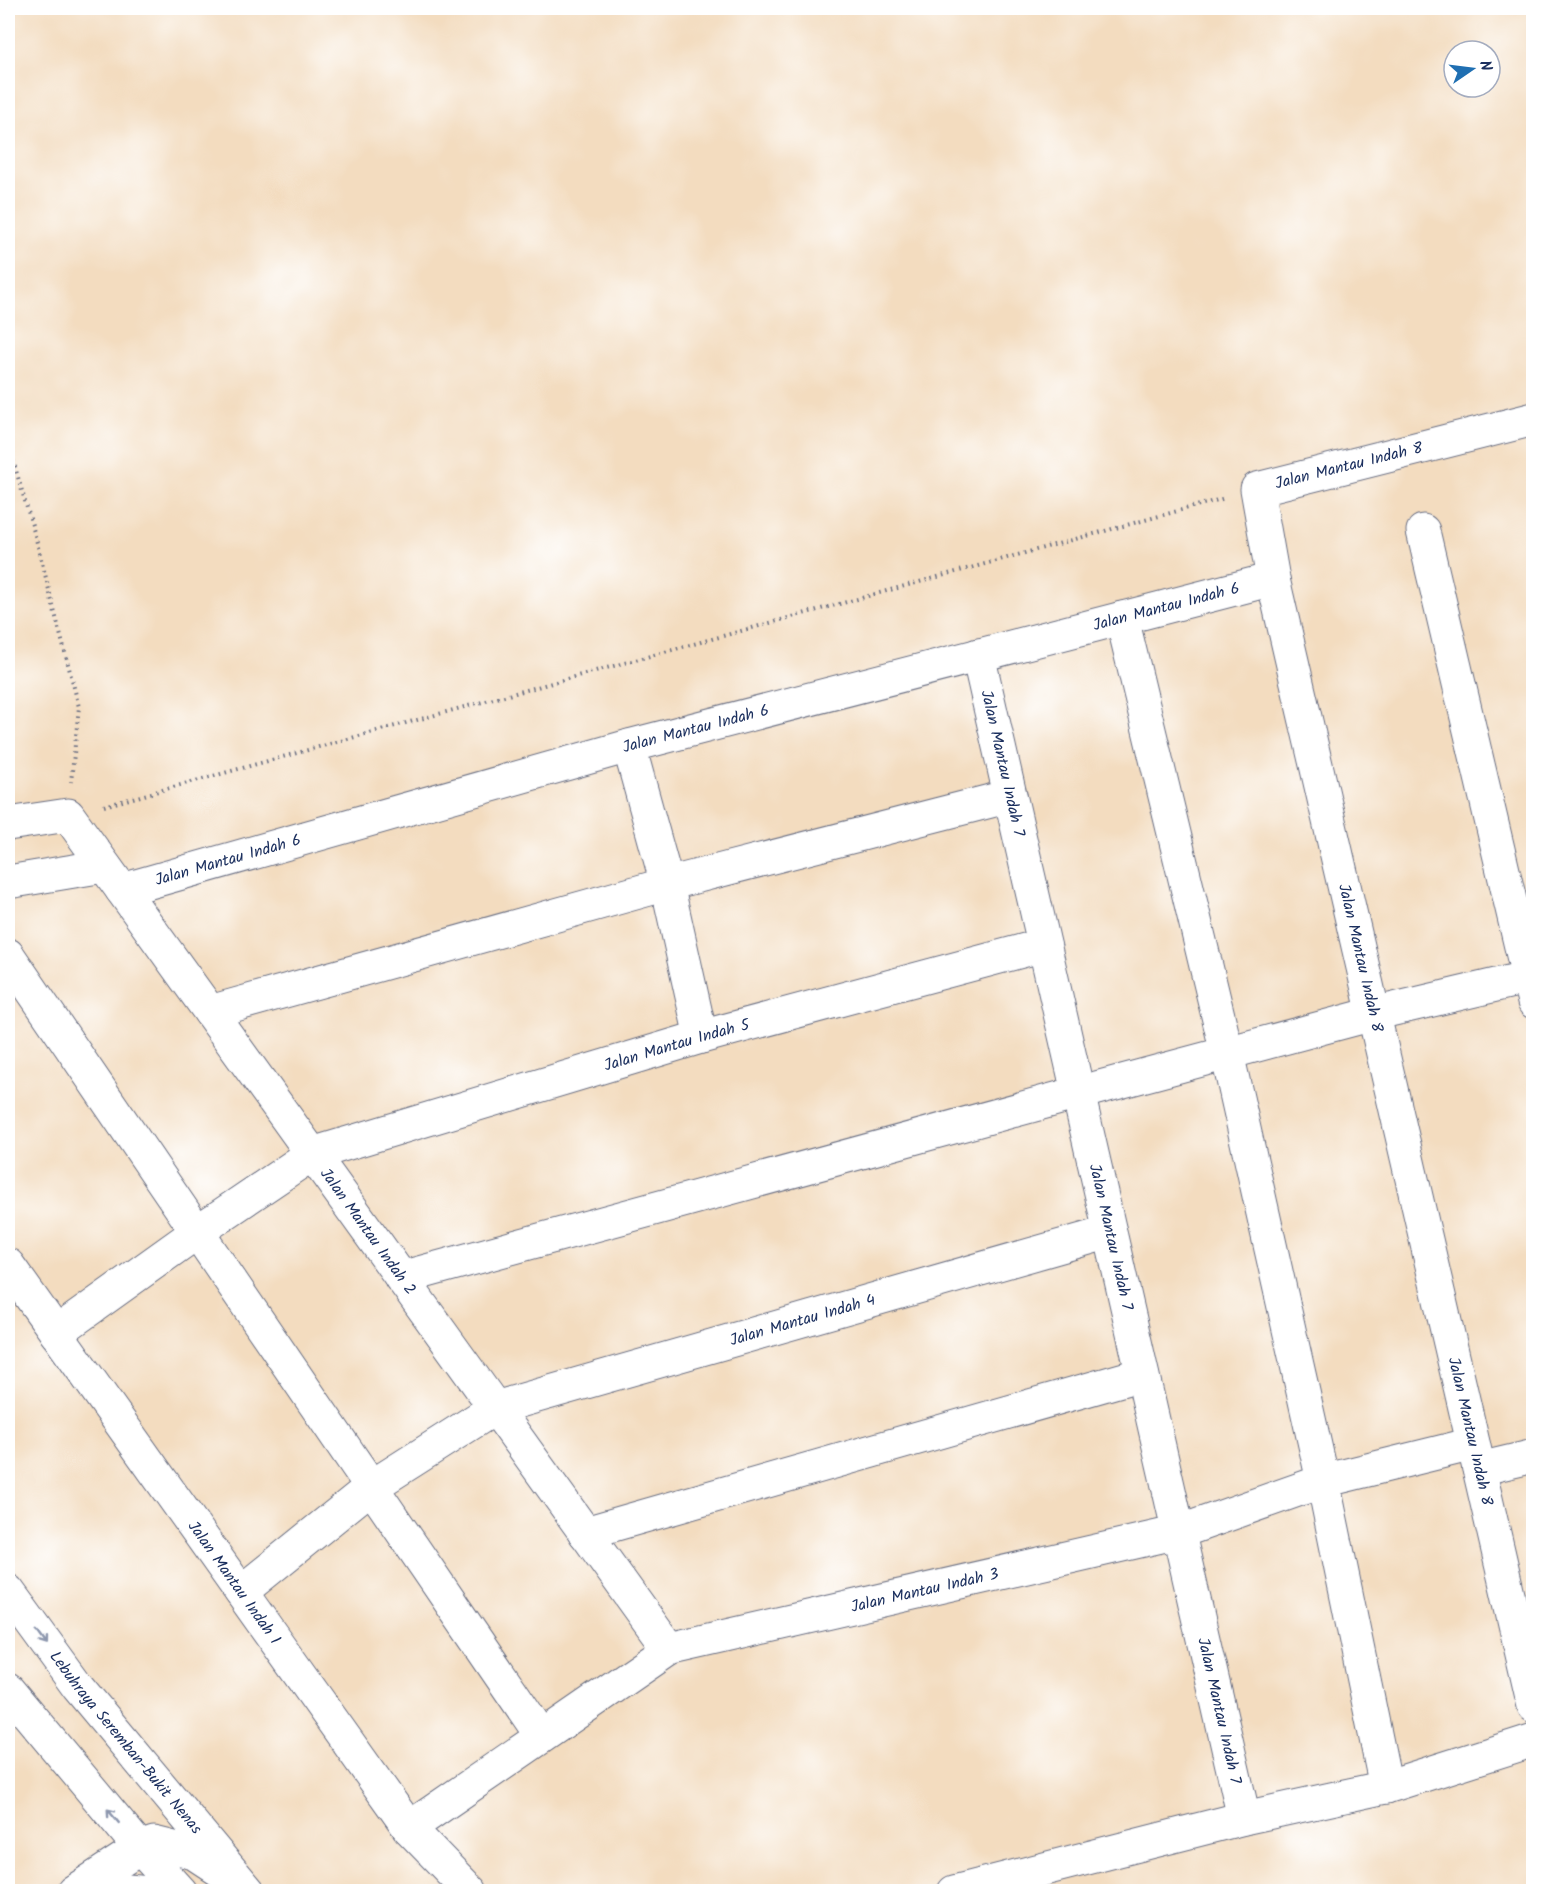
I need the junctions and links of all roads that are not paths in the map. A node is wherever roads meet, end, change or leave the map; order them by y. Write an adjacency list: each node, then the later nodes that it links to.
1 (1533, 419): 3 (main road, Jalan Mantau Indah 8)
2 (1423, 531): 14 (main road)
3 (1273, 579): 4 (main road, Jalan Mantau Indah 6); 16 (main road, Jalan Mantau Indah 8)
4 (1122, 618): 5 (main road, Jalan Mantau Indah 6); 18 (main road)
5 (978, 656): 6 (main road, Jalan Mantau Indah 6); 7 (main road, Jalan Mantau Indah 7)
6 (629, 746): 9 (main road, Jalan Mantau Indah 6); 11 (main road)
7 (1010, 796): 11 (main road); 12 (main road, Jalan Mantau Indah 7)
8 (8, 824): 9 (main road, Jalan Mantau Indah 2)
9 (113, 878): 10 (main road, Jalan Mantau Indah 6); 15 (main road, Jalan Mantau Indah 2)
10 (8, 882)
11 (667, 884): 15 (main road); 17 (main road)
12 (1044, 945): 17 (main road, Jalan Mantau Indah 5); 19 (main road, Jalan Mantau Indah 7)
13 (8, 955): 21 (main road)
14 (1532, 985): 16 (main road)
15 (210, 1012): 20 (main road, Jalan Mantau Indah 2)
16 (1373, 1014): 18 (main road); 28 (main road, Jalan Mantau Indah 8)
17 (701, 1037): 20 (main road, Jalan Mantau Indah 5)
18 (1227, 1053): 19 (main road); 30 (main road)
19 (1078, 1093): 22 (main road, Jalan Mantau Indah 7); 24 (main road)
20 (312, 1154): 21 (main road, Jalan Mantau Indah 5); 24 (main road, Jalan Mantau Indah 2)
21 (197, 1232): 25 (main road, Jalan Mantau Indah 5); 31 (main road)
22 (1110, 1232): 26 (main road, Jalan Mantau Indah 7); 27 (main road, Jalan Mantau Indah 4)
23 (8, 1265): 25 (main road, Jalan Mantau Indah 1)
24 (401, 1278): 27 (main road, Jalan Mantau Indah 2)
25 (56, 1333): 35 (main road, Jalan Mantau Indah 1)
26 (1142, 1374): 32 (main road, Jalan Mantau Indah 7); 33 (main road)
27 (495, 1408): 31 (main road, Jalan Mantau Indah 4); 33 (main road, Jalan Mantau Indah 2)
28 (1476, 1456): 29 (main road, Jalan Mantau Indah 3); 30 (main road, Jalan Mantau Indah 3); 38 (main road, Jalan Mantau Indah 8)
29 (1533, 1456)
30 (1323, 1481): 32 (main road, Jalan Mantau Indah 3); 41 (main road)
31 (371, 1487): 35 (main road, Jalan Mantau Indah 4); 39 (main road)
32 (1179, 1532): 36 (main road, Jalan Mantau Indah 3); 42 (main road, Jalan Mantau Indah 7)
33 (585, 1533): 36 (main road, Jalan Mantau Indah 2)
34 (8, 1591): 45 (main road, Lebuhraya Seremban-Bukit Nenas, one-way to 45)
35 (241, 1592): 43 (main road, Jalan Mantau Indah 1)
36 (669, 1649): 39 (main road)
37 (8, 1690): 44 (main road, one-way to 37)
38 (1533, 1706)
39 (541, 1735): 43 (main road)
40 (1533, 1740): 41 (main road)
41 (1386, 1787): 42 (main road)
42 (1244, 1818): 51 (main road)
43 (409, 1828): 50 (main road, Jalan Mantau Indah 1)
44 (140, 1848): 45 (main road); 46 (main road); 49 (main road)
45 (247, 1889)
46 (73, 1892)
47 (81, 1892): 48 (main road)
48 (139, 1892)
49 (180, 1892)
50 (471, 1892)
51 (954, 1892)

